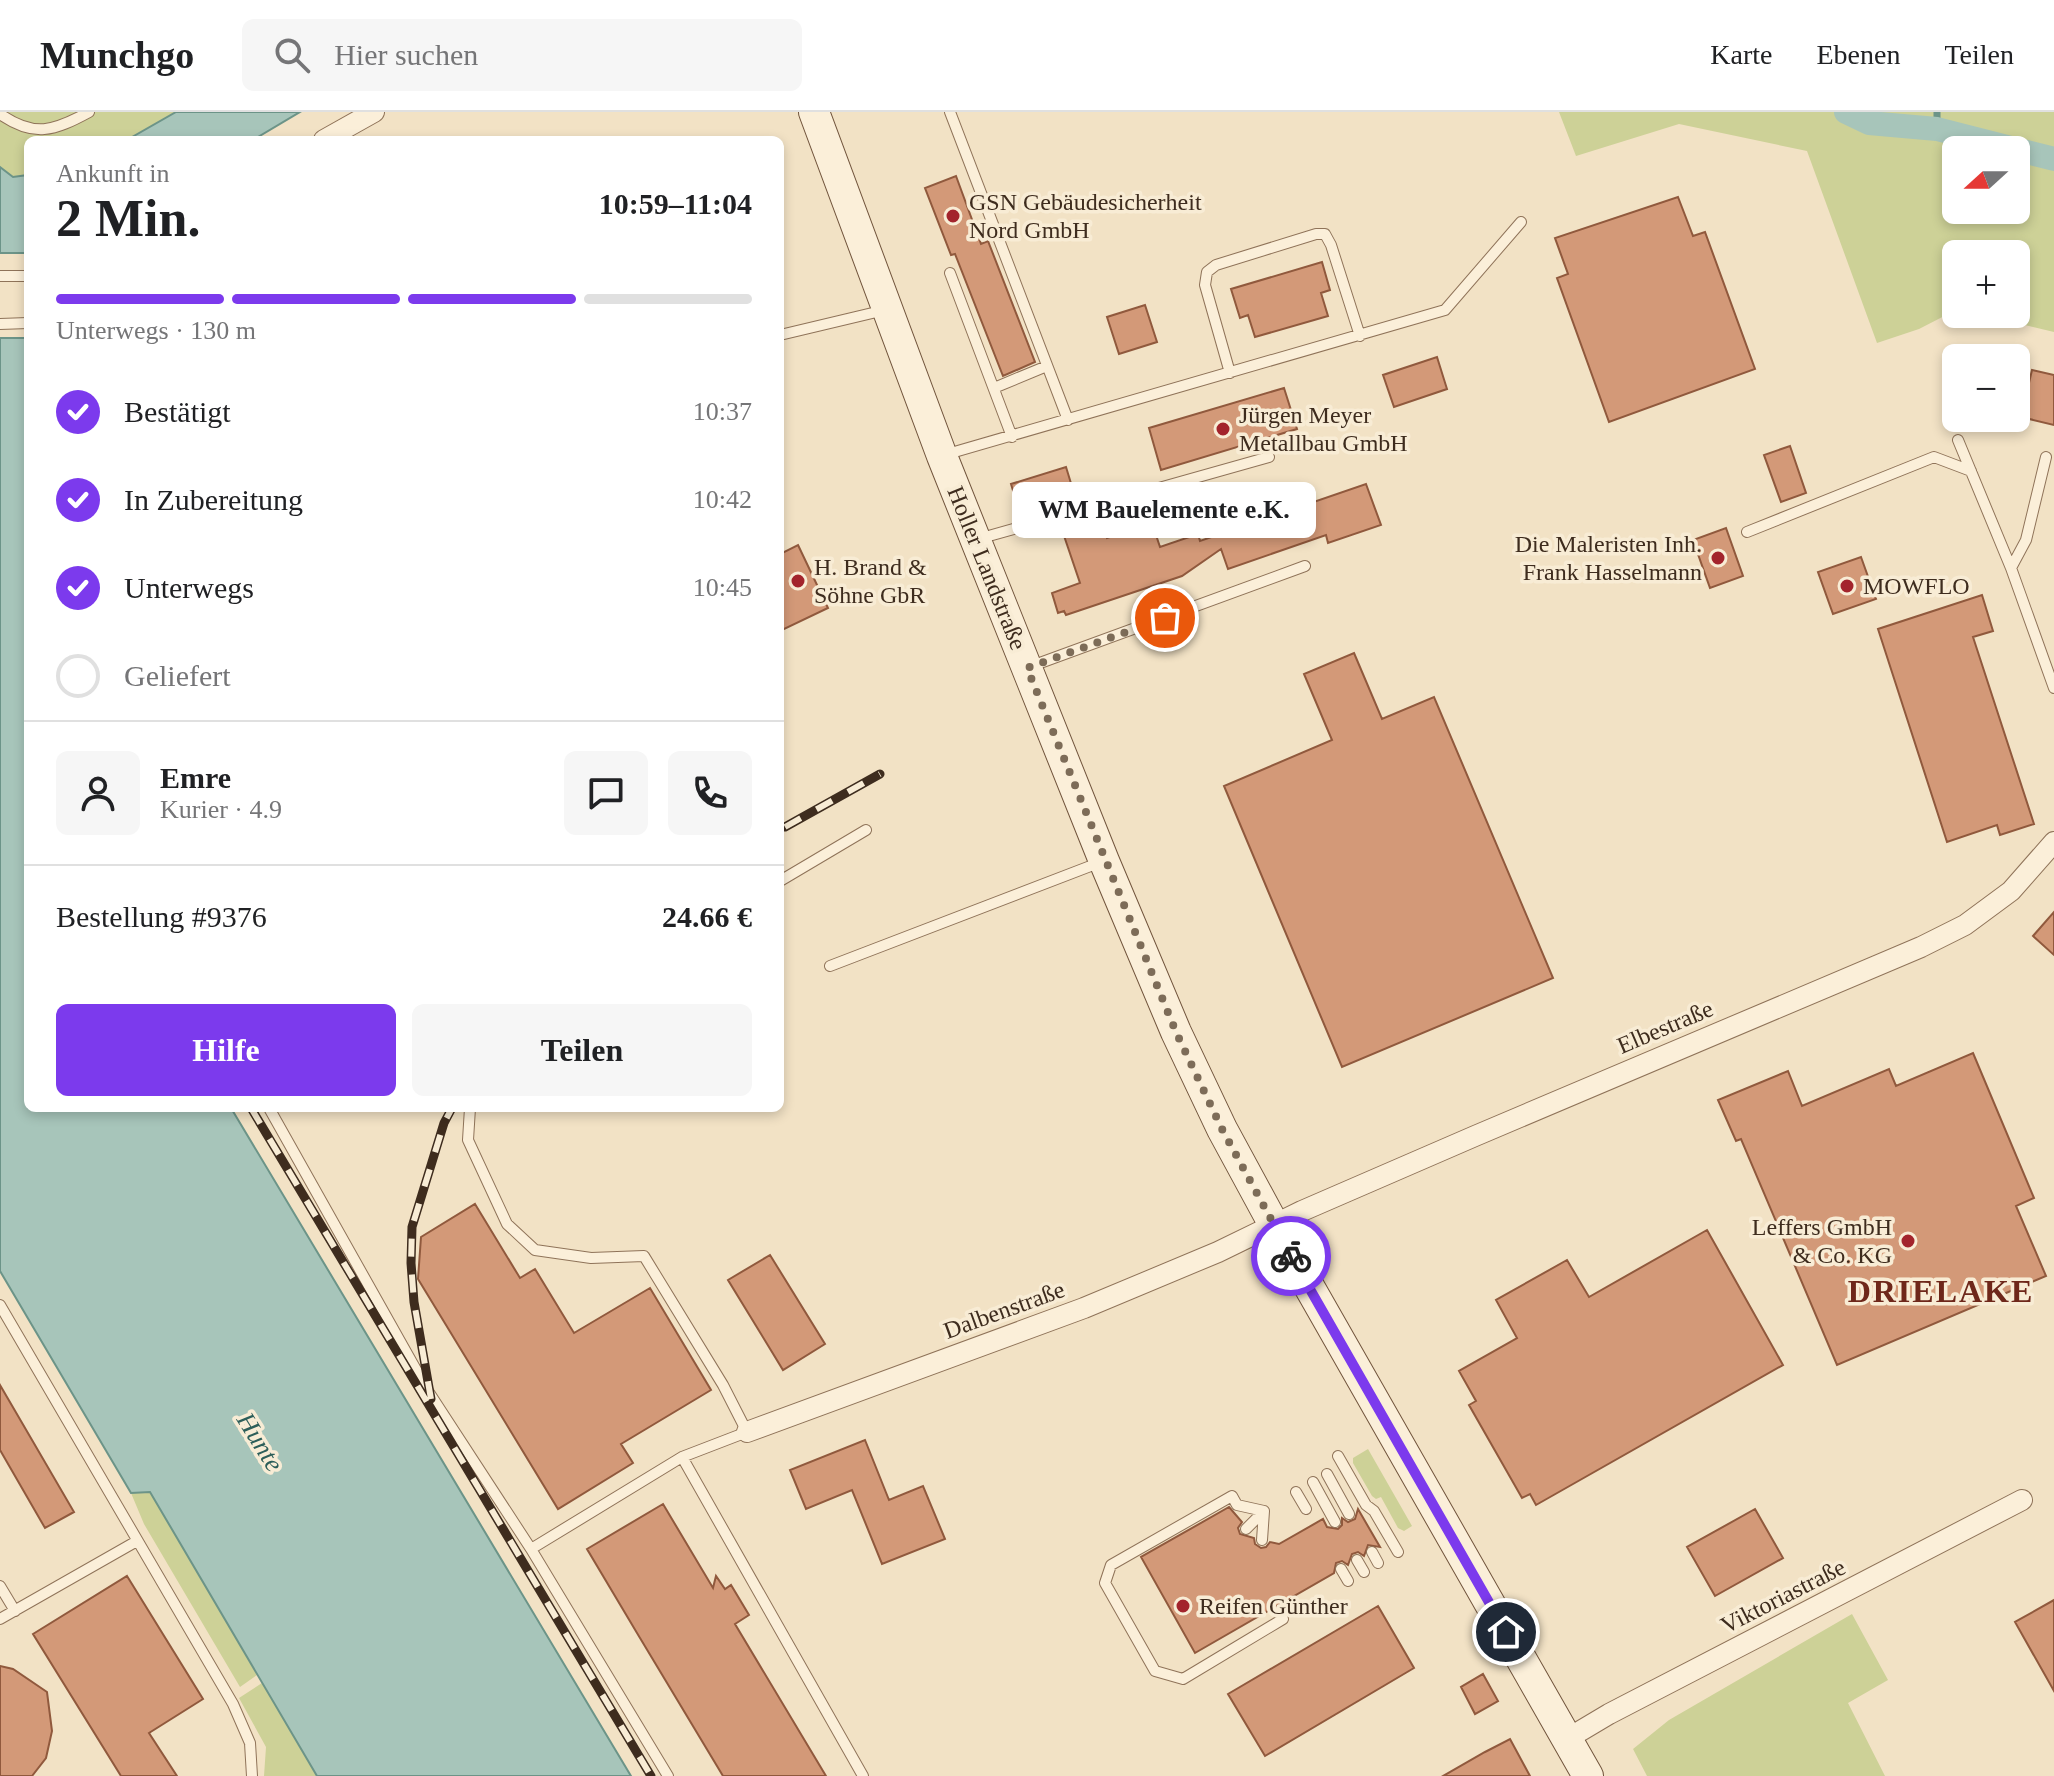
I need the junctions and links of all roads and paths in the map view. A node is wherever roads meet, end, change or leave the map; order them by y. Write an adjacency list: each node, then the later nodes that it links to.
1 (89, 112): 5 (lane)
2 (374, 112): 6 (street)
3 (814, 112): 11 (main road, Holler Landstraße)
4 (950, 112): 16 (lane)
5 (0, 114)
6 (332, 136)
7 (1521, 222): 15 (lane)
8 (950, 273): 18 (lane)
9 (0, 276): 10 (lane)
10 (24, 276)
11 (887, 310): 14 (lane); 22 (main road, Holler Landstraße)
12 (24, 323): 13 (lane)
13 (0, 324)
14 (784, 334)
15 (1360, 336): 17 (lane); 17 (lane)
16 (1047, 366): 18 (lane); 19 (lane)
17 (1230, 373): 19 (lane)
18 (994, 388): 20 (lane)
19 (1068, 420): 20 (lane)
20 (1012, 437): 22 (lane)
21 (1958, 440): 25 (lane)
22 (942, 456): 27 (main road, Holler Landstraße)
23 (1269, 457): 27 (lane)
24 (2046, 457): 29 (lane)
25 (1971, 471): 26 (lane); 29 (lane)
26 (1747, 532)
27 (976, 539): 30 (main road, Holler Landstraße)
28 (1305, 566): 30 (lane)
29 (2011, 568): 31 (lane)
30 (1027, 668): 34 (main road, Holler Landstraße)
31 (2054, 688)
32 (866, 830): 35 (lane)
33 (2054, 842): 39 (street, Elbestraße)
34 (1104, 861): 36 (lane); 39 (main road, Holler Landstraße)
35 (784, 879)
36 (830, 966)
37 (271, 1112): 56 (lane)
38 (470, 1112): 41 (lane)
39 (1274, 1225): 41 (street, Dalbenstraße); 68 (main road, Holler Landstraße)
40 (0, 1305): 55 (lane)
41 (747, 1432): 43 (lane)
42 (1338, 1456): 58 (lane)
43 (682, 1457): 56 (lane); 71 (lane)
44 (1327, 1474): 51 (lane)
45 (1313, 1482): 52 (lane)
46 (1296, 1492): 48 (lane)
47 (2022, 1500): 68 (street, Viktoriastraße)
48 (1306, 1509)
49 (1264, 1511): 50 (lane); 53 (lane); 54 (lane); 67 (lane)
50 (1237, 1514)
51 (1349, 1514)
52 (1335, 1522)
53 (1246, 1529)
54 (1262, 1540)
55 (137, 1541): 65 (lane); 69 (lane)
56 (531, 1549): 70 (lane)
57 (1372, 1552): 60 (lane)
58 (1398, 1552)
59 (1357, 1560): 62 (lane)
60 (1378, 1563)
61 (1341, 1569): 63 (lane)
62 (1364, 1572)
63 (1348, 1581)
64 (0, 1586): 65 (lane)
65 (15, 1611): 66 (lane)
66 (0, 1619)
67 (1283, 1619)
68 (1567, 1739): 72 (main road, Holler Landstraße)
69 (252, 1776)
70 (668, 1776)
71 (863, 1776)
72 (1588, 1776)

